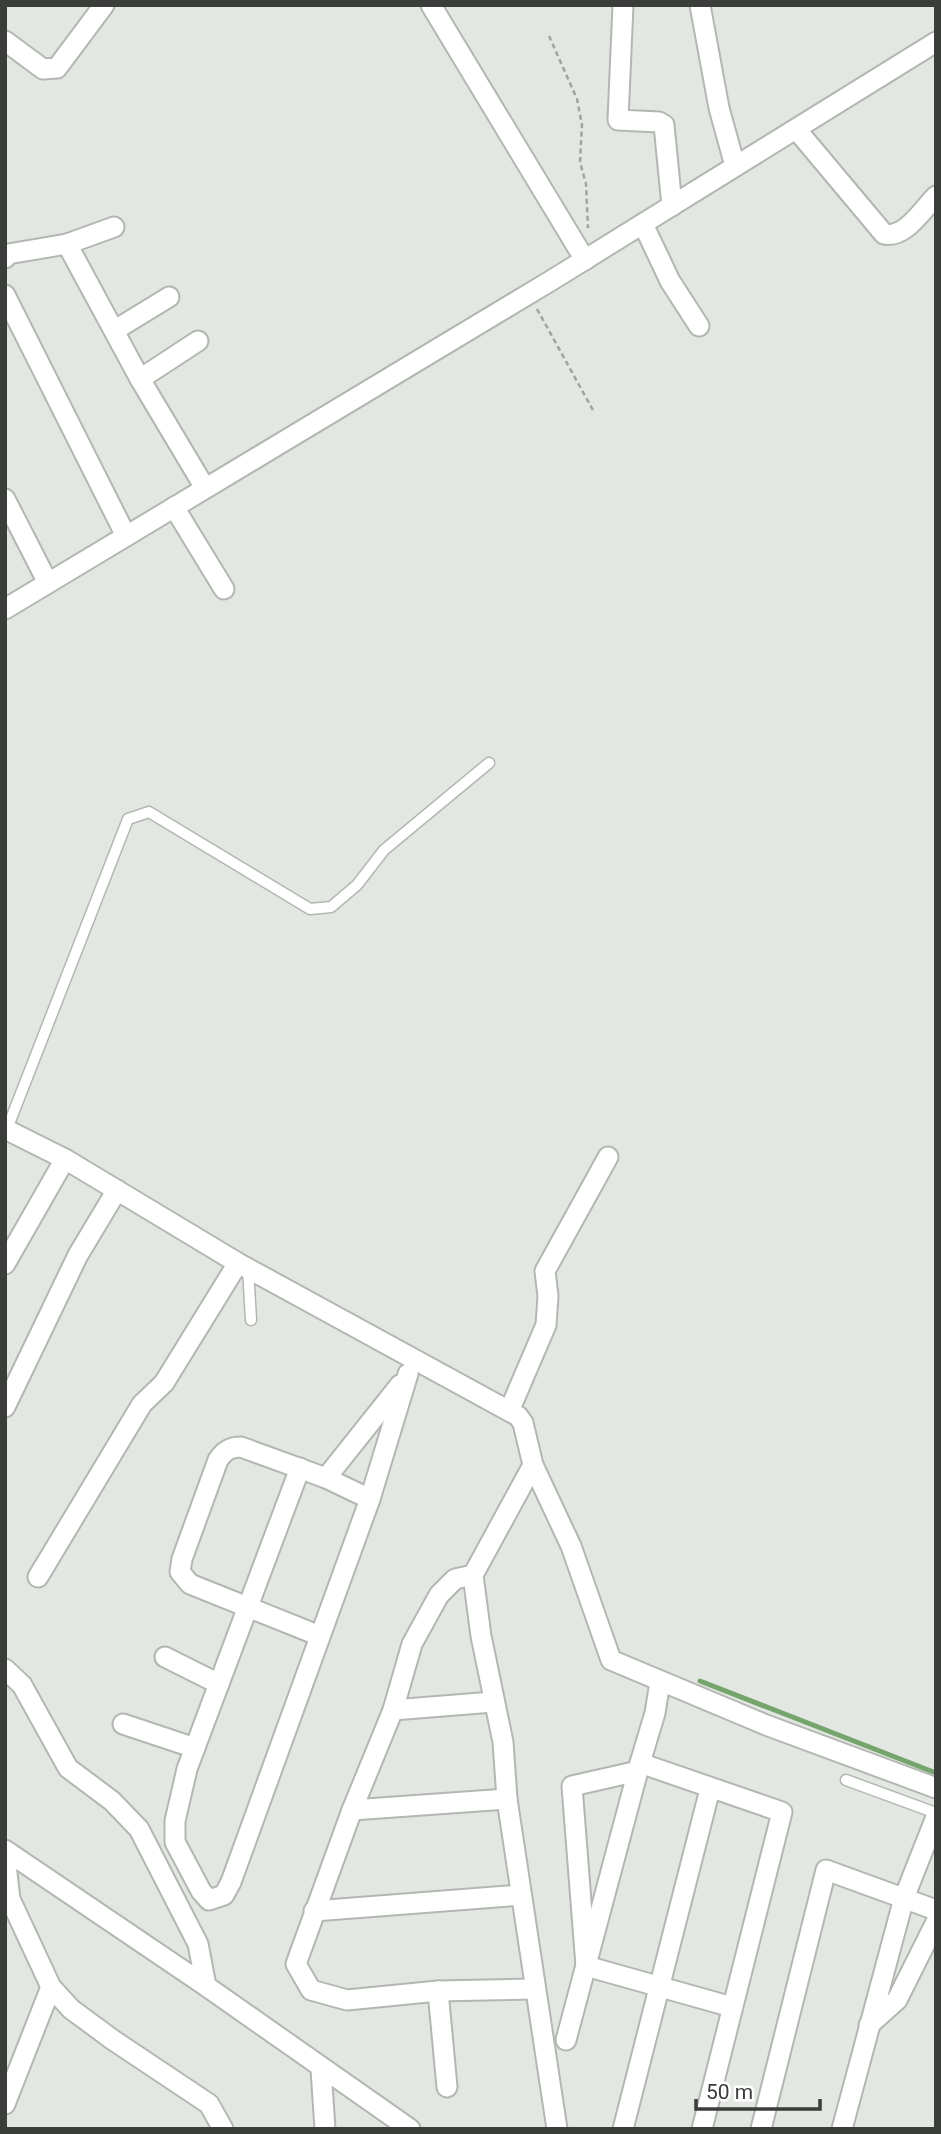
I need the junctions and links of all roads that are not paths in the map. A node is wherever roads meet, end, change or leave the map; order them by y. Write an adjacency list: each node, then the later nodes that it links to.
1 (104, 5): 5 (street)
2 (431, 5): 14 (street)
3 (624, 5): 10 (street)
4 (700, 5): 8 (street)
5 (5, 41)
6 (936, 42): 7 (street)
7 (796, 129): 8 (street); 9 (street)
8 (735, 166): 10 (street)
9 (936, 196)
10 (672, 206): 11 (street)
11 (643, 224): 14 (street); 18 (street)
12 (114, 227): 13 (street)
13 (67, 244): 15 (street); 19 (street)
14 (591, 256): 22 (street)
15 (5, 258)
16 (5, 295): 25 (street)
17 (169, 297): 19 (street)
18 (699, 326)
19 (115, 330): 21 (street)
20 (198, 341): 21 (street)
21 (139, 379): 22 (street)
22 (205, 488): 24 (street)
23 (5, 499): 26 (street)
24 (174, 507): 25 (street); 27 (street)
25 (126, 536): 26 (street)
26 (48, 583): 28 (street)
27 (224, 589)
28 (5, 610)
29 (489, 763): 30 (lane)
30 (6, 1130): 32 (street)
31 (608, 1157): 39 (street)
32 (65, 1159): 33 (street); 34 (street)
33 (117, 1190): 35 (street); 38 (street)
34 (5, 1264)
35 (243, 1266): 36 (lane); 37 (street); 45 (street)
36 (251, 1320)
37 (412, 1367): 39 (street); 42 (street); 43 (street)
38 (5, 1407)
39 (510, 1409): 40 (street)
40 (533, 1465): 44 (street); 50 (street)
41 (300, 1468): 42 (street); 46 (street); 46 (street)
42 (326, 1478): 43 (street)
43 (370, 1499): 47 (street)
44 (473, 1575): 52 (street); 53 (street)
45 (38, 1577)
46 (246, 1609): 47 (street); 51 (street)
47 (320, 1636): 55 (street)
48 (165, 1657): 51 (street)
49 (5, 1669): 71 (street)
50 (660, 1682): 56 (street); 58 (street)
51 (219, 1684): 55 (street)
52 (492, 1702): 53 (street); 60 (street)
53 (393, 1710): 61 (street)
54 (124, 1724): 55 (street)
55 (195, 1748)
56 (639, 1767): 59 (street); 70 (street); 70 (street)
57 (846, 1780): 62 (lane)
58 (936, 1788)
59 (710, 1789): 72 (street); 76 (street)
60 (507, 1799): 61 (street); 64 (street)
61 (352, 1810): 68 (street)
62 (936, 1815): 65 (street)
63 (5, 1853): 66 (street); 71 (street)
64 (521, 1895): 68 (street); 74 (street)
65 (904, 1898): 67 (street); 77 (street); 88 (street)
66 (7, 1901): 73 (street)
67 (936, 1910)
68 (314, 1911): 75 (street)
69 (936, 1922): 77 (street)
70 (586, 1966): 72 (street); 78 (street)
71 (205, 1986): 79 (street)
72 (658, 1986): 76 (street); 86 (street)
73 (51, 1987): 81 (street); 82 (street)
74 (534, 1989): 75 (street); 85 (street)
75 (438, 1992): 80 (street)
76 (732, 2007): 87 (street)
77 (870, 2025): 89 (street)
78 (566, 2040)
79 (321, 2068): 83 (street); 84 (street)
80 (447, 2087)
81 (5, 2104)
82 (223, 2129)
83 (325, 2129)
84 (410, 2129)
85 (558, 2129)
86 (623, 2129)
87 (702, 2129)
88 (761, 2129)
89 (842, 2129)

